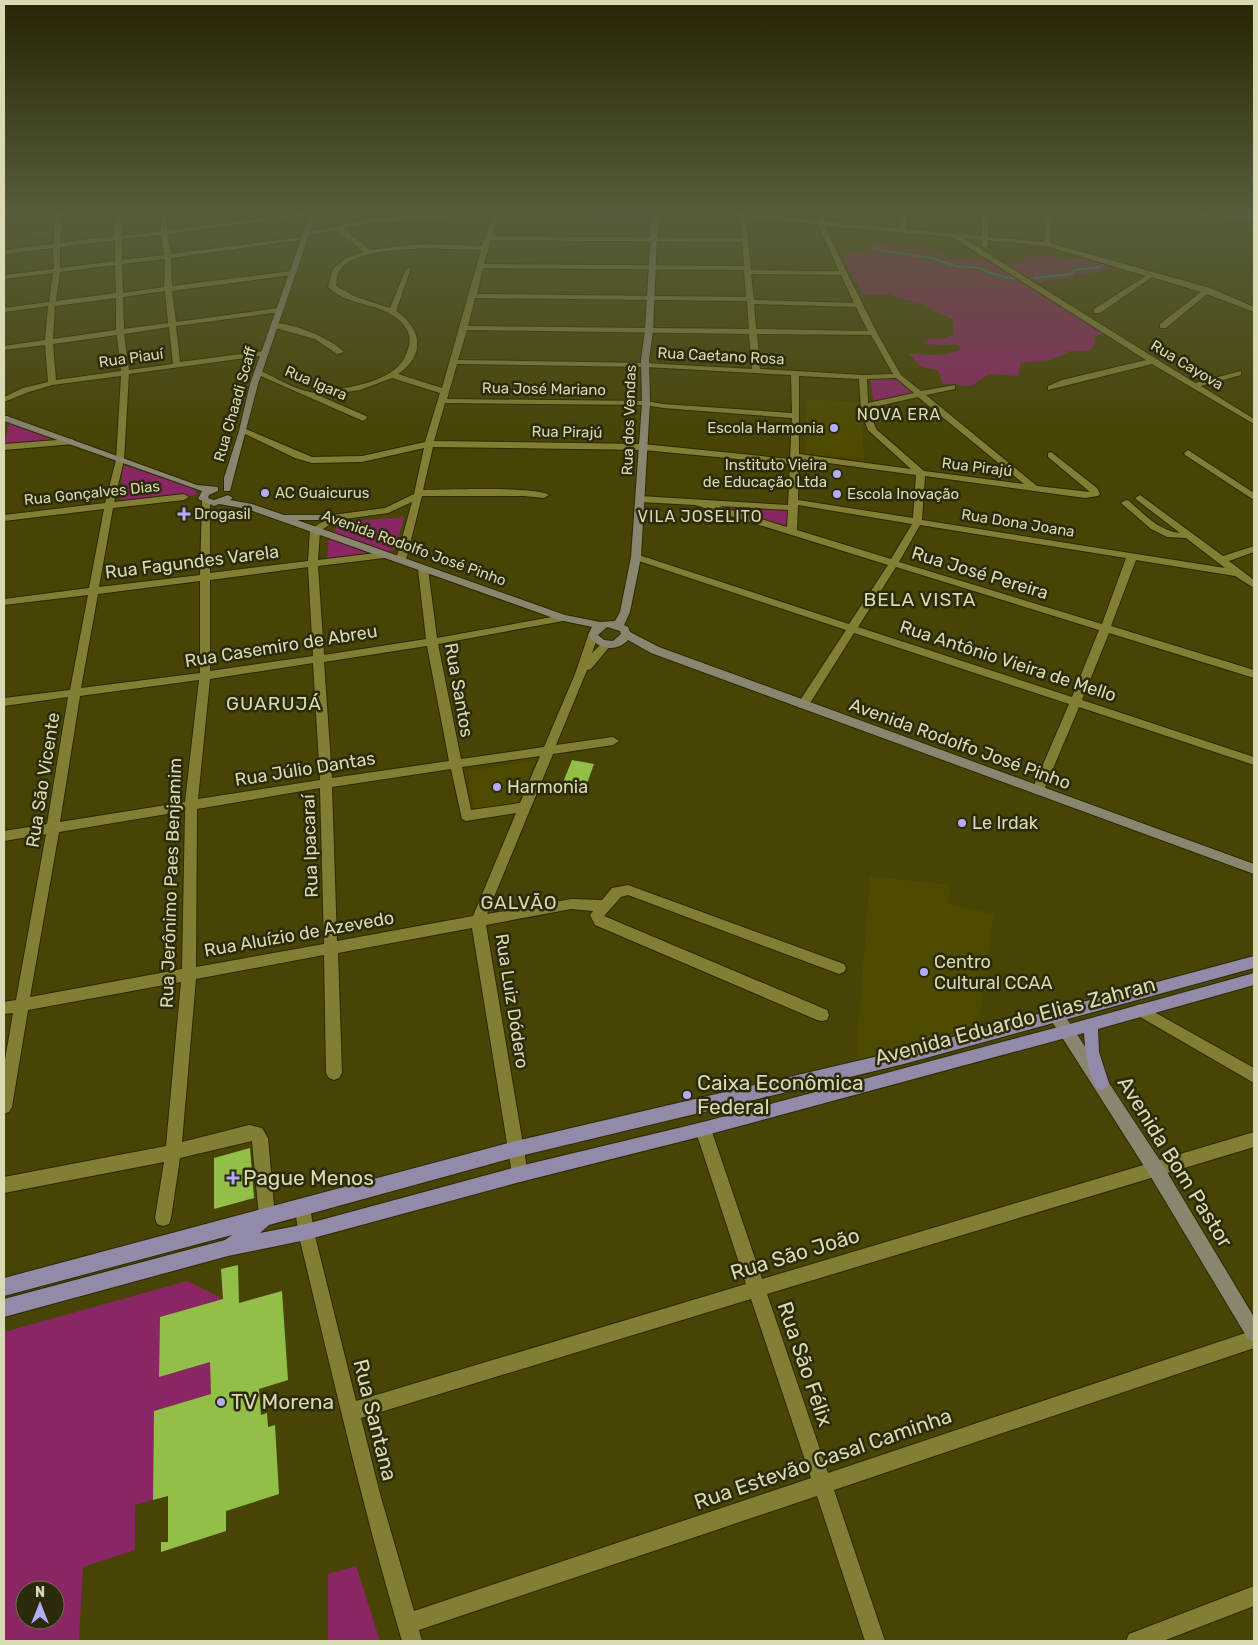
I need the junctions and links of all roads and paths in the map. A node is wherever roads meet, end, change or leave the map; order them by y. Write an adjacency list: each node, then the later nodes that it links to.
1 (54, 291): 20 (street)
2 (120, 291): 16 (street, Rua São Vicente)
3 (154, 291): 16 (street)
4 (168, 291): 27 (street)
5 (286, 291): 23 (street, Rua Chaadi Scaff)
6 (337, 291): 25 (street)
7 (400, 291): 25 (street)
8 (475, 291): 17 (street)
9 (649, 291): 18 (street, Rua dos Vendas)
10 (749, 291): 19 (street)
11 (852, 291): 21 (street)
12 (1040, 291): 40 (street, Rua Cayova)
13 (1128, 291): 26 (street)
14 (1205, 291): 29 (street)
15 (1208, 291): 24 (street)
16 (120, 295): 20 (street); 32 (street, Rua São Vicente)
17 (474, 296): 18 (street); 30 (street)
18 (649, 296): 19 (street); 31 (street, Rua dos Vendas)
19 (750, 300): 21 (street); 33 (street)
20 (52, 304): 22 (street); 35 (street)
21 (858, 304): 34 (street)
22 (4, 310)
23 (279, 310): 27 (street); 28 (street, Rua Chaadi Scaff)
24 (1254, 310)
25 (392, 312): 48 (street)
26 (1097, 312)
27 (173, 325): 32 (street); 42 (street)
28 (275, 325): 37 (street); 38 (street, Rua Chaadi Scaff)
29 (1163, 326)
30 (464, 328): 31 (street); 39 (street)
31 (649, 330): 33 (street); 41 (street, Rua dos Vendas)
32 (120, 332): 35 (street); 44 (street, Rua São Vicente)
33 (751, 332): 34 (street); 43 (street)
34 (873, 333): 49 (street)
35 (49, 341): 36 (street); 51 (street)
36 (4, 348)
37 (340, 352)
38 (264, 353): 42 (street, Rua Piauí); 46 (street, Rua Chaadi Scaff)
39 (453, 362): 41 (street, Rua Caetano Rosa); 55 (street)
40 (1152, 362): 52 (street, Rua Cayova); 54 (street)
41 (645, 365): 43 (street, Rua Caetano Rosa); 60 (street, Rua dos Vendas)
42 (177, 366): 44 (street, Rua Piauí)
43 (756, 371): 47 (street, Rua Caetano Rosa)
44 (125, 373): 51 (street, Rua Piauí); 74 (street, Rua São Vicente)
45 (1238, 373): 52 (street)
46 (258, 374): 57 (street, Rua Igara); 66 (street, Rua Chaadi Scaff)
47 (795, 374): 50 (street, Rua Caetano Rosa); 62 (street)
48 (392, 375): 55 (street); 57 (street)
49 (898, 376): 50 (street, Rua Caetano Rosa); 56 (street)
50 (863, 377): 61 (street)
51 (52, 383): 58 (street, Rua Piauí)
52 (1193, 386): 65 (street, Rua Cayova)
53 (952, 387): 56 (street)
54 (1051, 388)
55 (444, 390): 59 (street)
56 (920, 394): 61 (street); 77 (street)
57 (312, 395): 64 (street, Rua Igara)
58 (4, 400)
59 (442, 401): 60 (street, Rua José Mariano); 68 (street)
60 (646, 404): 62 (street, Rua José Mariano); 70 (street, Rua dos Vendas)
61 (865, 406): 75 (street)
62 (796, 416): 73 (street)
63 (4, 418): 67 (street)
64 (363, 418)
65 (1254, 422)
66 (244, 431): 68 (street, Rua Pirajú); 79 (street, Rua Chaadi Scaff)
67 (70, 442): 69 (street); 74 (street)
68 (429, 444): 70 (street, Rua Pirajú); 80 (street)
69 (4, 447)
70 (643, 447): 73 (street, Rua Pirajú); 86 (street, Rua dos Vendas)
71 (1188, 453): 82 (street)
72 (1051, 455): 77 (street, Rua Pirajú)
73 (795, 459): 75 (street, Rua Pirajú); 91 (street)
74 (120, 460): 76 (street); 90 (street, Rua São Vicente)
75 (921, 473): 77 (street, Rua Pirajú); 99 (street)
76 (196, 487): 78 (street); 85 (street)
77 (1034, 488)
78 (211, 490): 79 (street); 85 (street)
79 (228, 492): 87 (street); 92 (street, Avenida Rodolfo José Pinho)
80 (418, 494): 81 (street); 93 (street); 100 (street)
81 (544, 496)
82 (1254, 497)
83 (184, 498): 90 (street, Rua Gonçalves Dias)
84 (1140, 498): 104 (street)
85 (204, 499): 87 (street, Avenida Rodolfo José Pinho); 98 (street, Rua Jerônimo Paes Benjamim)
86 (640, 499): 88 (street, Rua Dona Joana); 108 (street, Rua dos Vendas)
87 (220, 502): 92 (street, Avenida Rodolfo José Pinho); 98 (street)
88 (695, 502): 91 (street, Rua Dona Joana); 102 (street, Rua José Pereira)
89 (1126, 503): 104 (street)
90 (110, 505): 97 (street, Rua Gonçalves Dias); 117 (street, Rua São Vicente)
91 (794, 505): 99 (street, Rua Dona Joana); 102 (street)
92 (250, 506): 94 (street, Avenida Rodolfo José Pinho)
93 (388, 510): 96 (street); 100 (street)
94 (279, 517): 95 (street); 101 (street, Avenida Rodolfo José Pinho)
95 (335, 517): 96 (street); 101 (street)
96 (347, 517): 103 (street)
97 (4, 518)
98 (206, 519): 115 (street, Rua Jerônimo Paes Benjamim)
99 (917, 522): 107 (street, Rua Dona Joana); 112 (street)
100 (411, 523): 109 (street)
101 (315, 530): 103 (street, Avenida Rodolfo José Pinho); 111 (street, Rua Ipacaraí)
102 (792, 532): 112 (street, Rua José Pereira)
103 (328, 534): 106 (street, Avenida Rodolfo José Pinho)
104 (1188, 535): 110 (street)
105 (1254, 549): 110 (street)
106 (384, 555): 109 (street, Avenida Rodolfo José Pinho); 111 (street, Rua Fagundes Varela)
107 (1132, 556): 114 (street, Rua Dona Joana); 122 (street)
108 (636, 557): 120 (street, Rua dos Vendas); 121 (street, Rua Antônio Vieira de Mello)
109 (401, 560): 113 (street, Avenida Rodolfo José Pinho)
110 (1221, 560): 114 (street)
111 (313, 563): 115 (street, Rua Fagundes Varela); 128 (street, Rua Ipacaraí)
112 (894, 563): 121 (street); 122 (street, Rua José Pereira)
113 (423, 569): 119 (street, Avenida Rodolfo José Pinho); 125 (street, Rua Santos)
114 (1238, 573): 116 (street)
115 (205, 576): 117 (street, Rua Fagundes Varela); 131 (street, Rua Jerônimo Paes Benjamim)
116 (1254, 585)
117 (94, 590): 118 (street, Rua Fagundes Varela); 132 (street, Rua São Vicente)
118 (4, 602)
119 (566, 619): 123 (street, Avenida Rodolfo José Pinho); 125 (street, Rua Casemiro de Abreu)
120 (618, 625): 123 (street); 124 (street)
121 (852, 628): 134 (street, Rua Antônio Vieira de Mello); 135 (street)
122 (1106, 630): 130 (street, Rua José Pereira); 134 (street)
123 (596, 632): 126 (street, Avenida Rodolfo José Pinho); 129 (street, Rua Luiz Dódero)
124 (626, 634): 126 (street); 127 (street)
125 (432, 642): 128 (street, Rua Casemiro de Abreu); 139 (street, Rua Santos)
126 (611, 645): 127 (street); 129 (street, Rua Luiz Dódero)
127 (655, 650): 135 (street, Avenida Rodolfo José Pinho)
128 (319, 658): 131 (street, Rua Casemiro de Abreu); 140 (street, Rua Ipacaraí)
129 (580, 674): 137 (street, Rua Luiz Dódero)
130 (1254, 674)
131 (205, 676): 132 (street, Rua Casemiro de Abreu); 142 (street, Rua Jerônimo Paes Benjamim)
132 (75, 692): 133 (street, Rua Casemiro de Abreu); 144 (street, Rua São Vicente)
133 (4, 702)
134 (1077, 702): 138 (street, Rua Antônio Vieira de Mello); 141 (street)
135 (803, 705): 141 (street, Avenida Rodolfo José Pinho)
136 (613, 741): 137 (street, Rua Júlio Dantas)
137 (549, 751): 139 (street, Rua Júlio Dantas); 143 (street, Rua Luiz Dódero)
138 (1254, 761)
139 (455, 765): 140 (street, Rua Júlio Dantas); 143 (street, Rua Santos)
140 (326, 783): 142 (street, Rua Júlio Dantas); 149 (street, Rua Ipacaraí)
141 (1038, 790): 146 (street, Avenida Rodolfo José Pinho)
142 (191, 805): 144 (street, Rua Júlio Dantas); 152 (street, Rua Jerônimo Paes Benjamim)
143 (524, 807): 148 (street, Rua Luiz Dódero)
144 (53, 828): 145 (street, Rua Júlio Dantas); 154 (street, Rua São Vicente)
145 (4, 836)
146 (1254, 869)
147 (605, 906): 148 (street, Rua Aluízio de Azevedo); 151 (street); 157 (street)
148 (478, 920): 149 (street, Rua Aluízio de Azevedo); 167 (street, Rua Luiz Dódero)
149 (330, 948): 152 (street, Rua Aluízio de Azevedo); 161 (street, Rua Ipacaraí)
150 (1254, 962): 158 (main road, Avenida Eduardo Elias Zahran)
151 (839, 968)
152 (190, 973): 154 (street, Rua Aluízio de Azevedo); 168 (street, Rua Jerônimo Paes Benjamim)
153 (1254, 979): 156 (main road, Avenida Eduardo Elias Zahran)
154 (21, 1005): 155 (street, Rua Aluízio de Azevedo); 164 (street, Rua São Vicente)
155 (4, 1008)
156 (1140, 1010): 159 (main road, Avenida Eduardo Elias Zahran); 162 (street)
157 (822, 1015)
158 (1056, 1015): 160 (street, Avenida Bom Pastor); 167 (main road, Avenida Eduardo Elias Zahran)
159 (1091, 1025): 160 (main road, Avenida Eduardo Elias Zahran); 163 (main road)
160 (1066, 1032): 163 (street, Avenida Bom Pastor); 165 (main road, Avenida Eduardo Elias Zahran)
161 (334, 1073)
162 (1254, 1076)
163 (1101, 1082): 169 (street, Avenida Bom Pastor)
164 (4, 1107)
165 (703, 1129): 170 (main road, Avenida Eduardo Elias Zahran); 178 (street, Rua São Félix)
166 (1254, 1139): 169 (street, Rua São João)
167 (516, 1149): 170 (street, Rua Luiz Dódero); 172 (main road, Avenida Eduardo Elias Zahran)
168 (173, 1152): 171 (street); 173 (street); 174 (street, Rua Jerônimo Paes Benjamim)
169 (1155, 1168): 178 (street, Rua São João); 180 (street, Avenida Bom Pastor)
170 (520, 1174): 175 (main road, Avenida Eduardo Elias Zahran)
171 (4, 1185)
172 (303, 1207): 173 (main road, Avenida Eduardo Elias Zahran); 175 (street, Rua Santana)
173 (267, 1217): 176 (main road); 177 (main road, Avenida Eduardo Elias Zahran)
174 (163, 1218)
175 (306, 1232): 176 (main road, Avenida Eduardo Elias Zahran); 182 (street, Rua Santana)
176 (228, 1248): 179 (main road, Avenida Eduardo Elias Zahran)
177 (4, 1287)
178 (756, 1290): 182 (street, Rua São João); 183 (street, Rua São Félix)
179 (4, 1308)
180 (1254, 1333)
181 (1254, 1338): 183 (street, Rua Estevão Casal Caminha)
182 (350, 1412): 185 (street, Rua Santana)
183 (822, 1484): 185 (street, Rua Estevão Casal Caminha); 186 (street, Rua São Félix)
184 (1254, 1596): 187 (street)
185 (410, 1633)
186 (874, 1641)
187 (1136, 1641)

